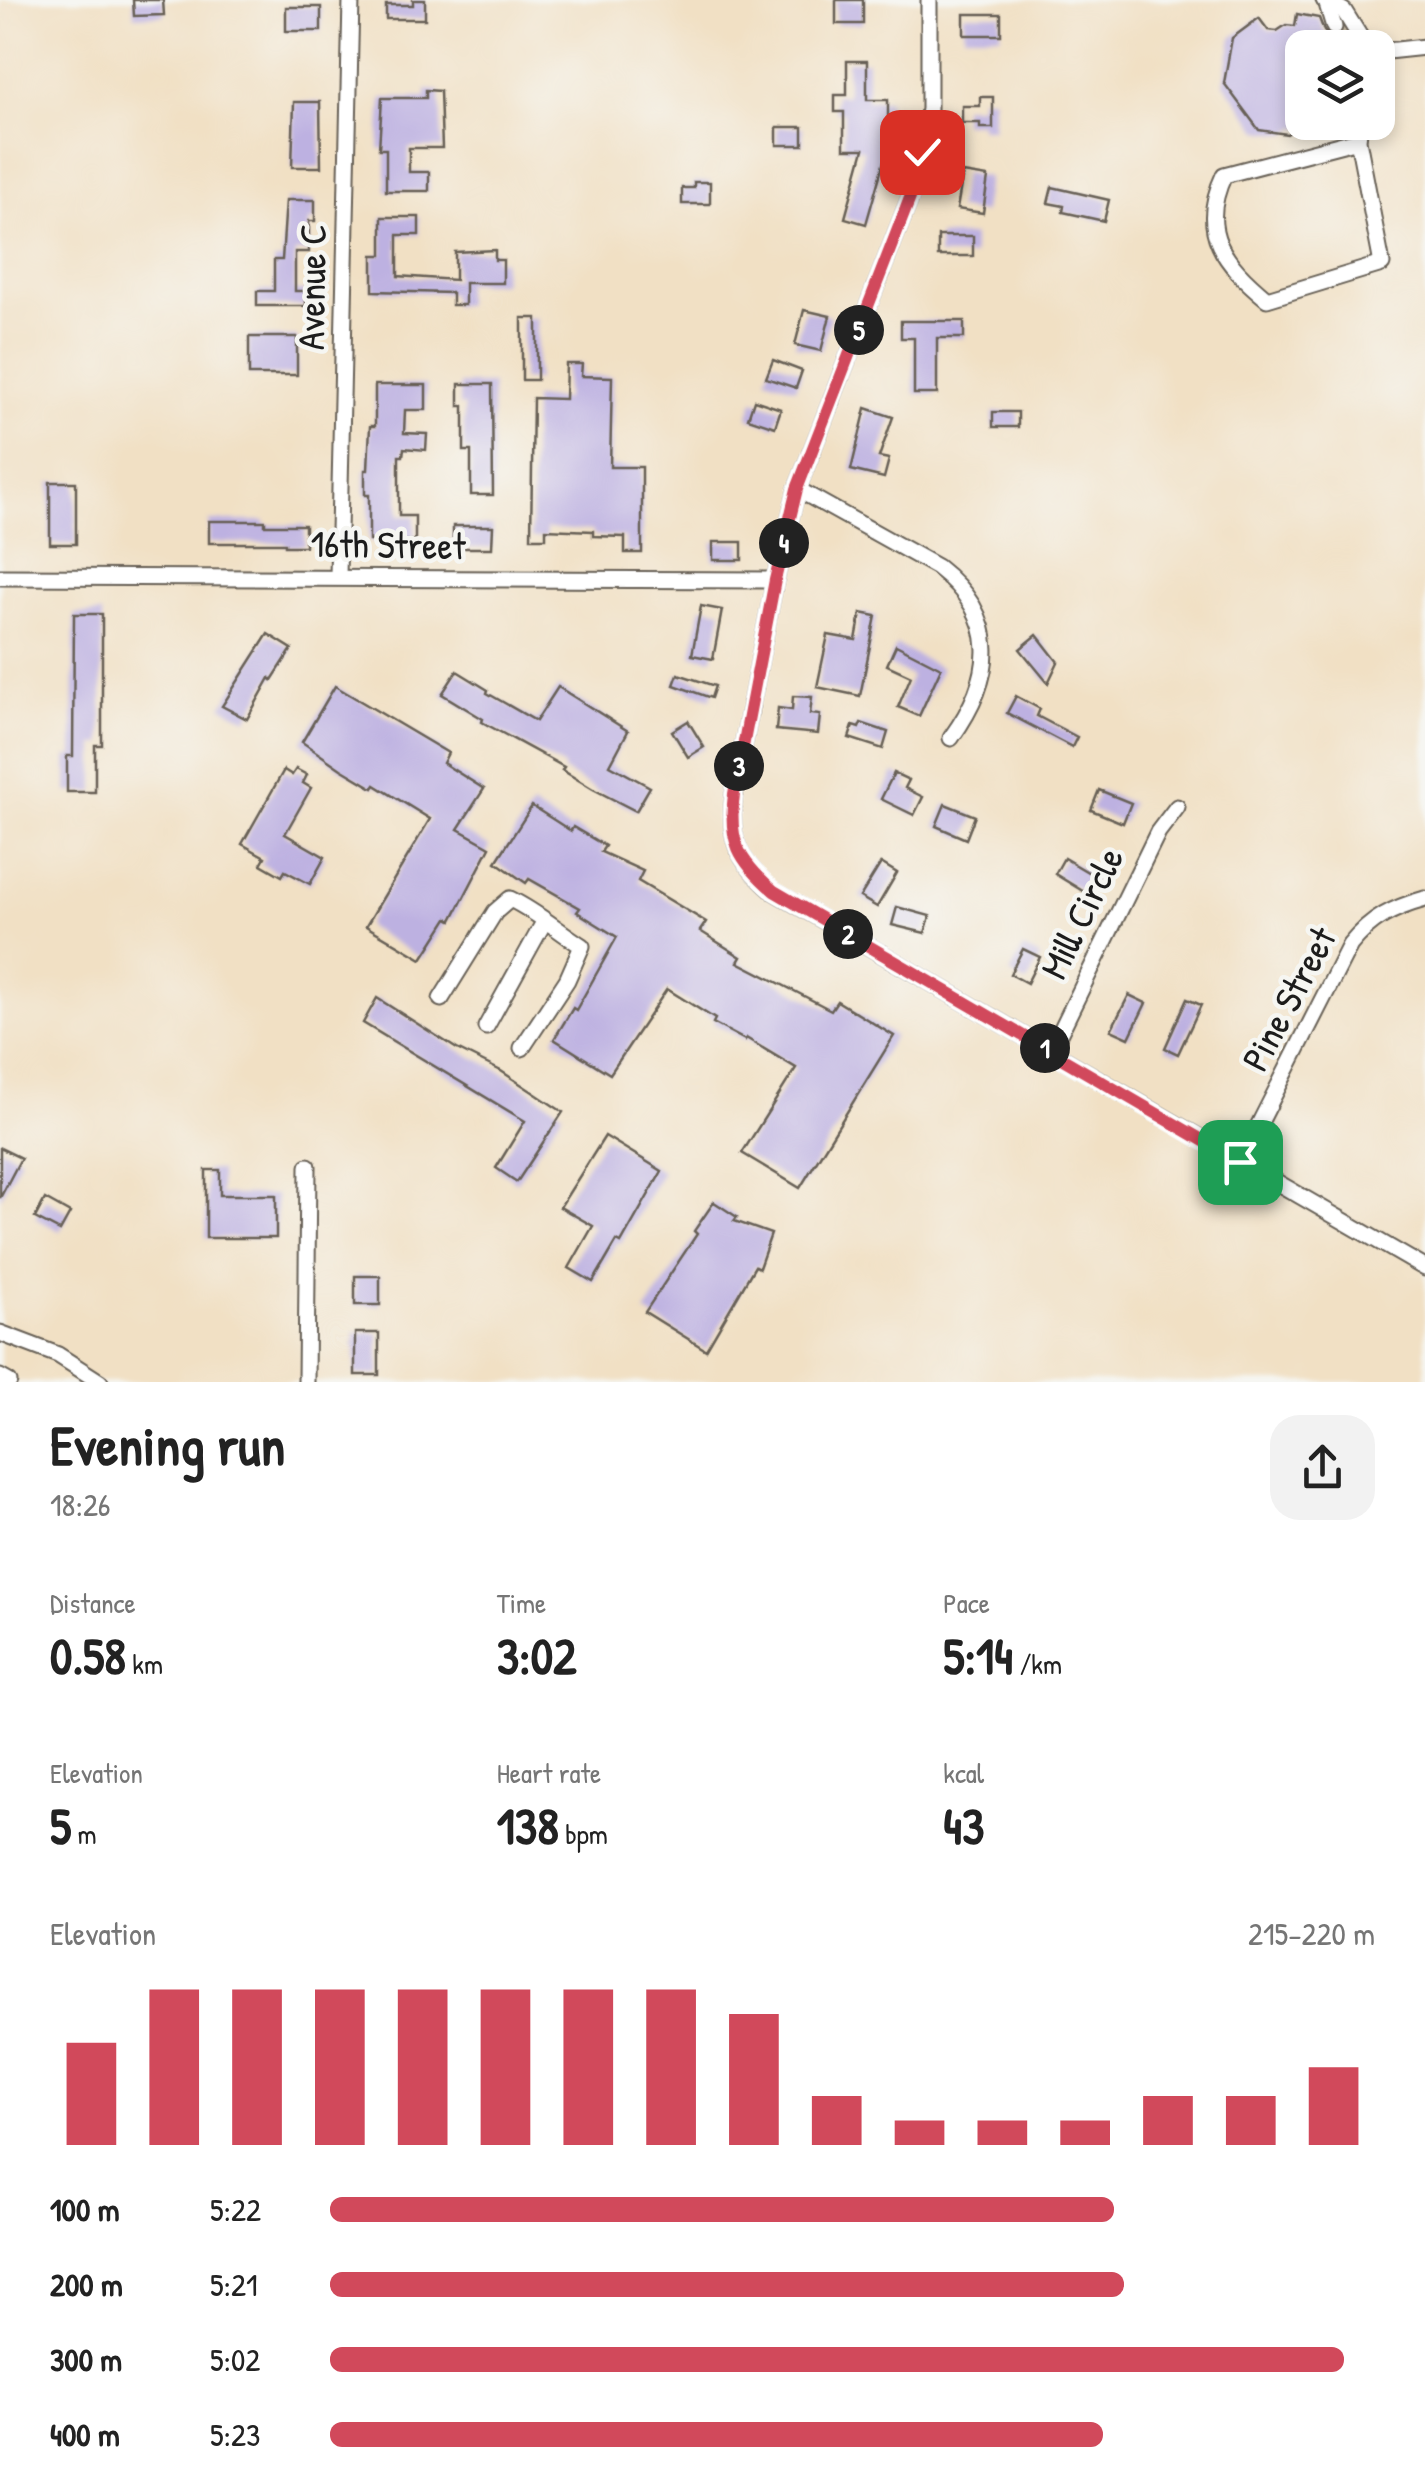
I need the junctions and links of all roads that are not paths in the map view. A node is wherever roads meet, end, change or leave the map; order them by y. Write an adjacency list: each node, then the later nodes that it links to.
1 (351, 0): 10 (street, Avenue C)
2 (929, 0): 9 (street)
3 (1325, 2): 4 (street); 5 (street)
4 (1338, 30)
5 (1357, 30)
6 (1425, 47): 7 (street)
7 (1395, 48)
8 (1358, 140): 8 (street)
9 (797, 489): 12 (street); 13 (street)
10 (338, 576): 11 (street, 16th Street); 12 (street, 16th Street)
11 (0, 577)
12 (775, 580): 20 (street)
13 (951, 738)
14 (1178, 807): 20 (street, Mill Circle)
15 (1425, 899): 21 (street, Pine Street)
16 (544, 922): 17 (street); 18 (street); 19 (street)
17 (441, 1000)
18 (486, 1026)
19 (522, 1048)
20 (1051, 1051): 21 (street)
21 (1240, 1162): 23 (street)
22 (308, 1166): 28 (street)
23 (1425, 1268)
24 (0, 1334): 27 (street)
25 (0, 1377): 26 (street)
26 (9, 1382)
27 (100, 1382)
28 (306, 1382)

